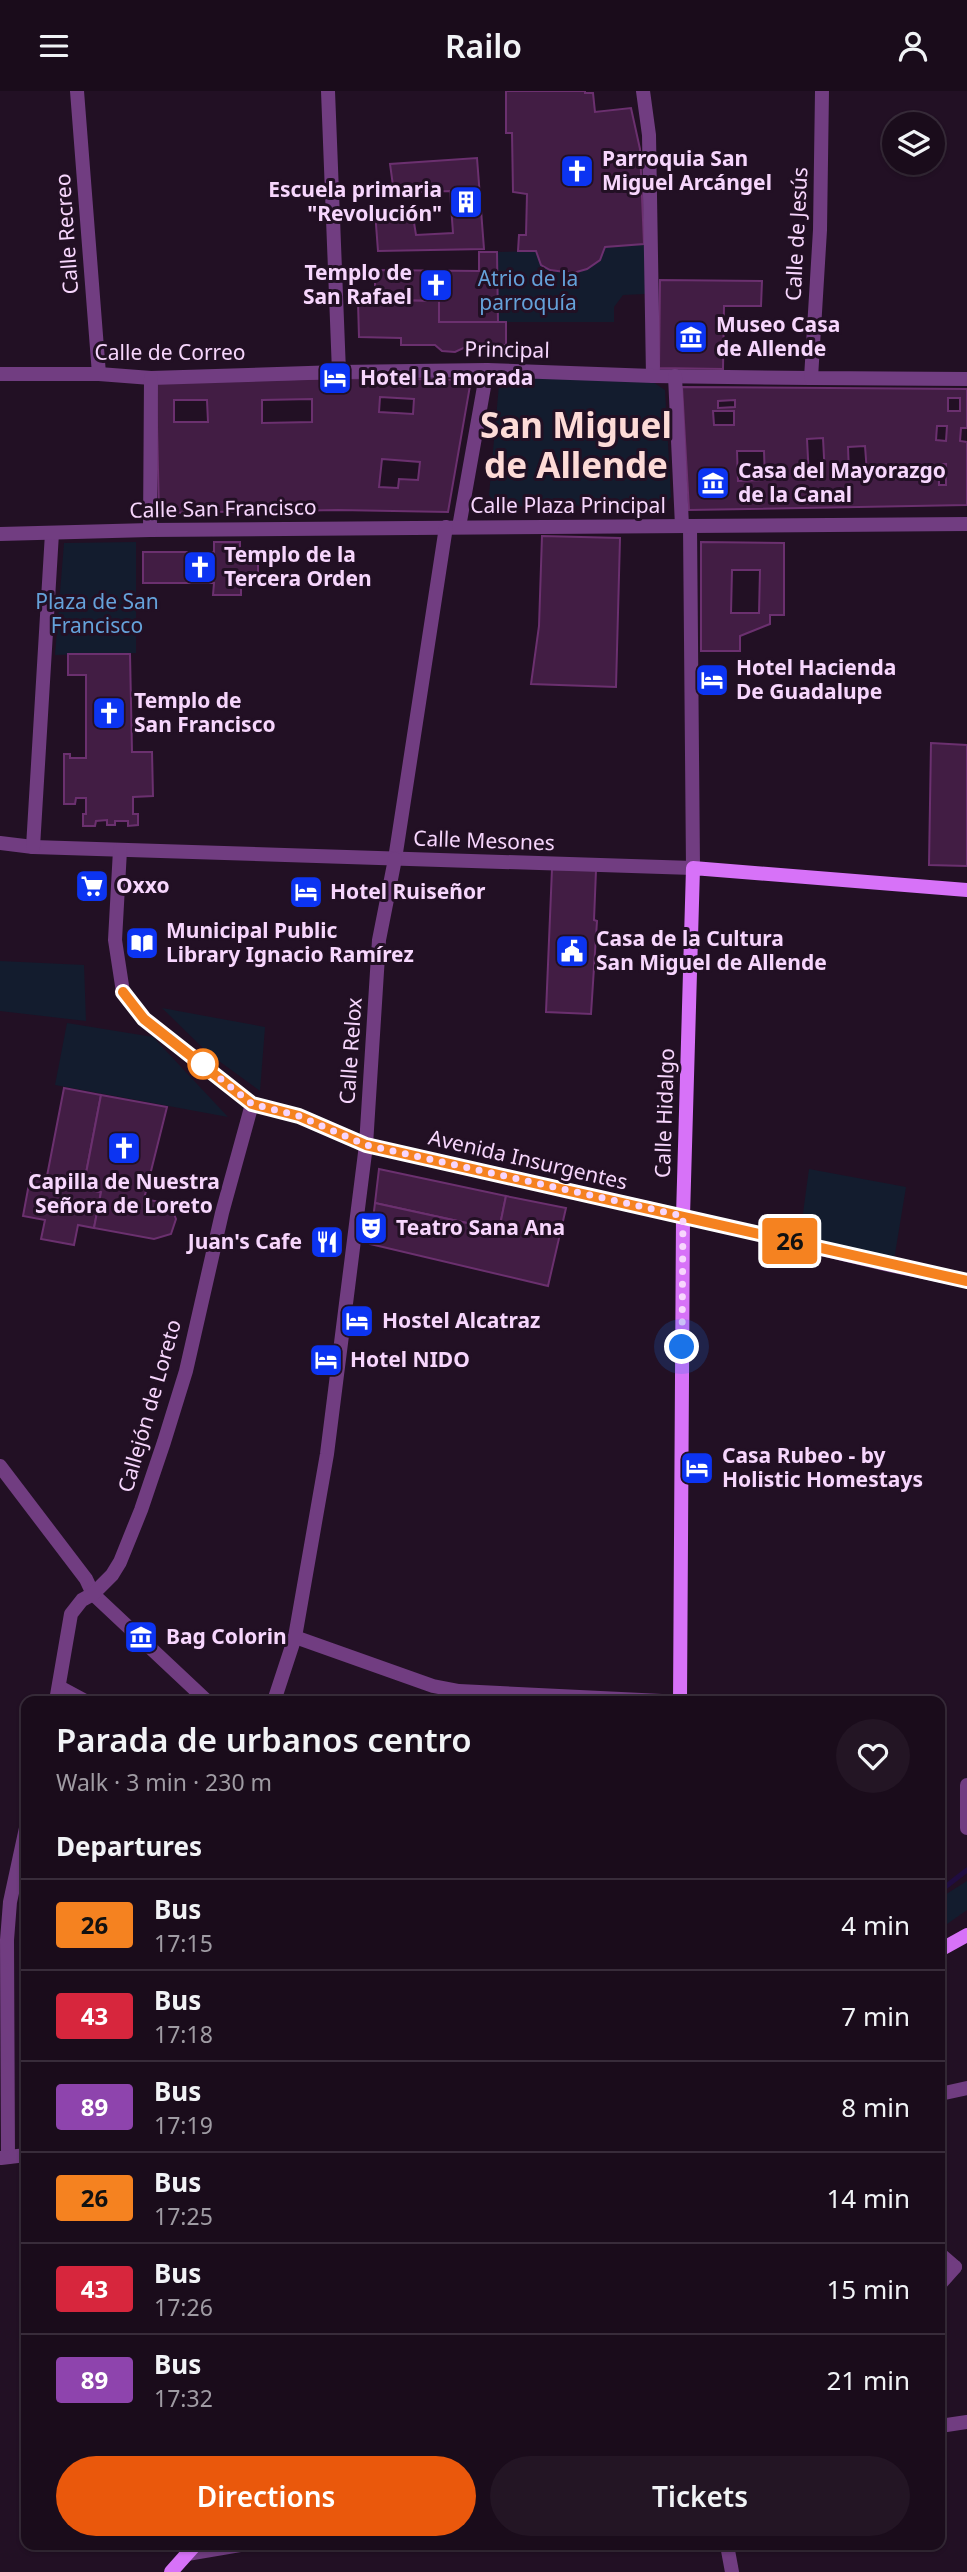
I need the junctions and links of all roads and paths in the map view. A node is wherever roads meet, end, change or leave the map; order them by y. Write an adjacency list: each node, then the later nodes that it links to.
1 (77, 91): 8 (street, Calle Recreo)
2 (328, 91): 6 (street)
3 (643, 91): 9 (street)
4 (822, 91): 12 (street, Calle de Jesús)
5 (487, 370): 6 (street, Principal); 9 (street, Principal); 16 (street, Calle Relox)
6 (339, 372): 11 (street, Calle de Correo)
7 (0, 374): 8 (street, Calle de Correo)
8 (99, 374): 11 (street, Calle de Correo)
9 (653, 376): 10 (street, Principal)
10 (675, 376): 12 (street, Principal); 15 (street, Calle Hidalgo)
11 (151, 378): 17 (street)
12 (811, 378): 13 (street, Principal)
13 (967, 379)
14 (967, 524): 15 (street, Calle Plaza Principal)
15 (686, 526): 16 (street, Calle Plaza Principal); 24 (street, Calle Hidalgo)
16 (452, 527): 17 (street, Calle San Francisco); 23 (street, Calle Relox)
17 (150, 530): 18 (street, Calle San Francisco)
18 (52, 533): 19 (street, Calle San Francisco); 21 (street)
19 (0, 534)
20 (0, 843): 21 (street, Calle Mesones)
21 (33, 847): 22 (street, Calle Mesones)
22 (120, 850): 23 (street, Calle Mesones); 26 (street, Avenida Insurgentes)
23 (395, 859): 24 (street, Calle Mesones); 27 (street, Calle Relox)
24 (693, 868): 25 (main road, Calle Mesones); 28 (main road, Calle Hidalgo)
25 (967, 890)
26 (252, 1104): 27 (street, Avenida Insurgentes); 31 (street, Callejón de Loreto)
27 (366, 1145): 28 (street, Avenida Insurgentes); 32 (street, Calle Relox)
28 (683, 1216): 29 (street, Avenida Insurgentes); 37 (main road, Calle Hidalgo)
29 (967, 1281)
30 (0, 1466): 31 (street)
31 (93, 1594): 33 (street, Callejón de Loreto); 34 (street)
32 (295, 1637): 35 (street, Calle Relox); 36 (street)
33 (58, 1694)
34 (202, 1696)
35 (276, 1696)
36 (561, 1696)
37 (680, 1696)
38 (967, 1785): 39 (street)
39 (967, 1828)
40 (21, 1850): 45 (street)
41 (967, 1935): 42 (main road)
42 (945, 1947)
43 (967, 2088): 44 (street)
44 (945, 2093)
45 (4, 2157)
46 (945, 2257): 47 (street)
47 (961, 2266): 48 (street)
48 (945, 2280)
49 (967, 2422): 50 (street)
50 (945, 2425)
51 (190, 2550): 53 (main road)
52 (728, 2550): 54 (street)
53 (171, 2572)
54 (732, 2572)

